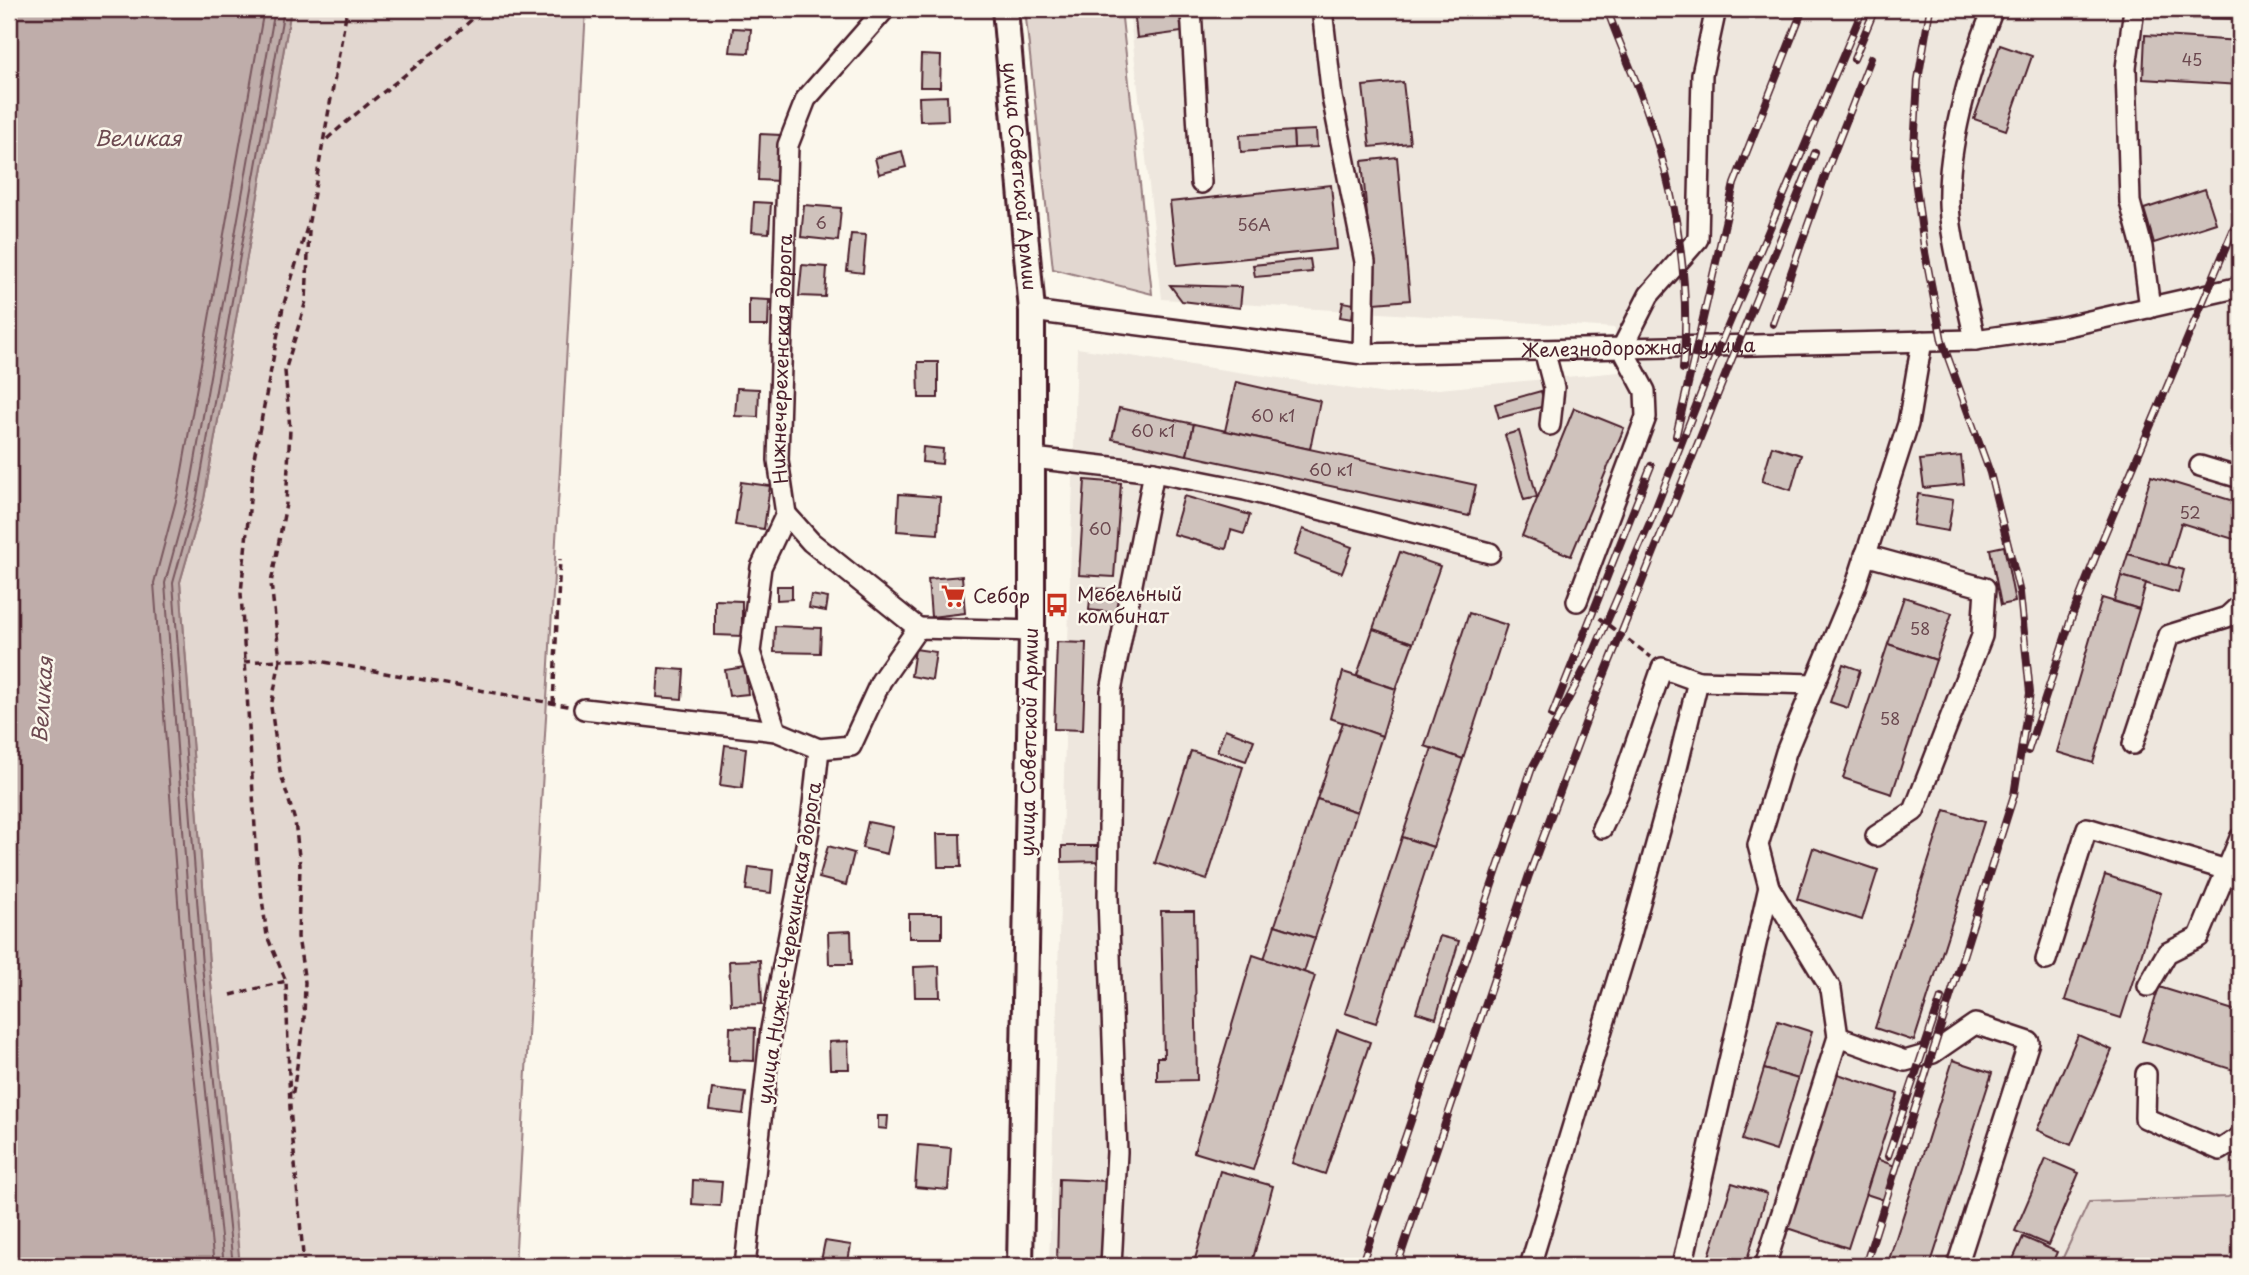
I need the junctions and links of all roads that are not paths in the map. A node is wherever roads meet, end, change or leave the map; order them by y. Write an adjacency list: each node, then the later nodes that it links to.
1 (885, 9): 22 (street, Нижнечерехенская дорога)
2 (1005, 9): 11 (main road, улица Советской Армии)
3 (1191, 9): 8 (street)
4 (1322, 9): 16 (street)
5 (1716, 9): 14 (street)
6 (1993, 9): 12 (street)
7 (2134, 9): 10 (street)
8 (1201, 183)
9 (2240, 287): 10 (street, Железнодорожная улица)
10 (2150, 307): 12 (street, Железнодорожная улица)
11 (1032, 311): 16 (street, Железнодорожная улица); 18 (main road, улица Советской Армии)
12 (1975, 340): 13 (street, Железнодорожная улица)
13 (1922, 341): 14 (street, Железнодорожная улица); 24 (street)
14 (1622, 348): 15 (street, Железнодорожная улица); 25 (street)
15 (1544, 350): 16 (street, Железнодорожная улица); 17 (street)
16 (1363, 354)
17 (1550, 425)
18 (1033, 458): 20 (street); 28 (main road, улица Советской Армии)
19 (2200, 466): 21 (street)
20 (1154, 472): 23 (street); 47 (street)
21 (2240, 478)
22 (786, 514): 27 (street); 32 (street)
23 (1490, 553)
24 (1865, 555): 30 (street); 36 (street)
25 (1577, 601)
26 (2240, 605): 33 (street)
27 (918, 628): 28 (street); 34 (street)
28 (1032, 631): 46 (main road, улица Советской Армии)
29 (1698, 681): 30 (street); 35 (street); 48 (street)
30 (1814, 684): 39 (street)
31 (584, 709): 32 (street)
32 (776, 731): 34 (street)
33 (2133, 744)
34 (818, 749): 45 (street, улица Нижне-Черехинская дорога)
35 (1602, 828)
36 (1876, 836)
37 (2240, 838): 38 (street)
38 (2233, 873): 40 (street); 41 (street)
39 (1769, 887): 42 (street); 49 (street)
40 (2046, 960)
41 (2148, 986)
42 (1839, 1037): 50 (street); 51 (street)
43 (2146, 1074): 44 (street)
44 (2240, 1137)
45 (744, 1266)
46 (1020, 1266)
47 (1111, 1266)
48 (1530, 1266)
49 (1682, 1266)
50 (1765, 1266)
51 (1957, 1266)

